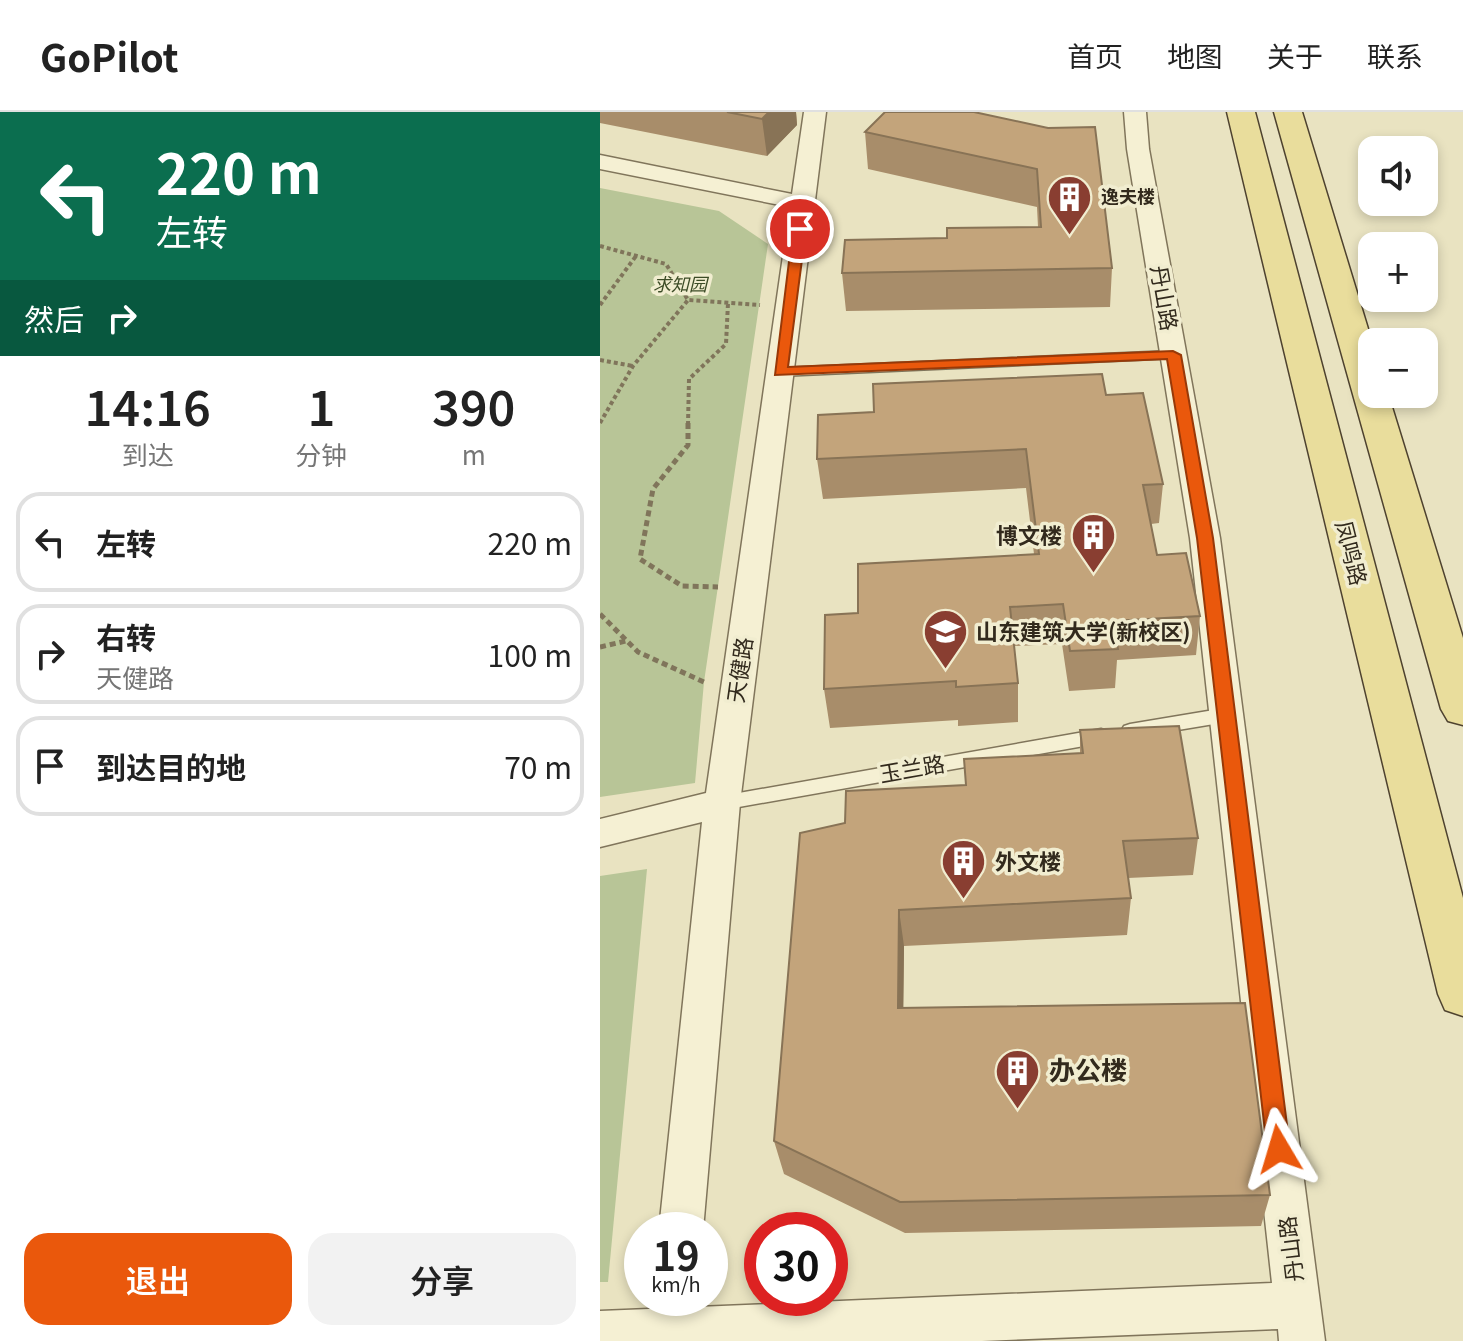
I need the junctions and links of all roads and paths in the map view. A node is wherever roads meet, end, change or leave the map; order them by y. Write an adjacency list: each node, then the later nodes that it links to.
1 (815, 112): 6 (street, 天健路)
2 (1135, 112): 13 (street, 丹山路)
3 (1241, 112): 27 (main road, 凤鸣路)
4 (1288, 112): 23 (main road)
5 (600, 162): 6 (street)
6 (803, 203): 12 (street, 天健路)
7 (600, 246): 8 (path)
8 (636, 256): 9 (path); 11 (path)
9 (688, 300): 10 (path); 15 (path)
10 (728, 303): 12 (path); 18 (path)
11 (600, 305)
12 (789, 306): 16 (street, 天健路)
13 (1173, 355): 16 (lane); 24 (street, 丹山路)
14 (600, 360): 15 (path)
15 (633, 366): 17 (path)
16 (780, 372): 25 (street, 天健路)
17 (600, 423)
18 (718, 587)
19 (600, 614): 20 (path)
20 (627, 641): 21 (path); 22 (path)
21 (600, 647)
22 (704, 682)
23 (1463, 709)
24 (1226, 715): 25 (lane, 玉兰路); 29 (street, 丹山路)
25 (722, 803): 26 (street, 玉兰路); 28 (street, 天健路)
26 (600, 833)
27 (1463, 994)
28 (683, 1212)
29 (1300, 1323): 30 (street)
30 (600, 1334)

